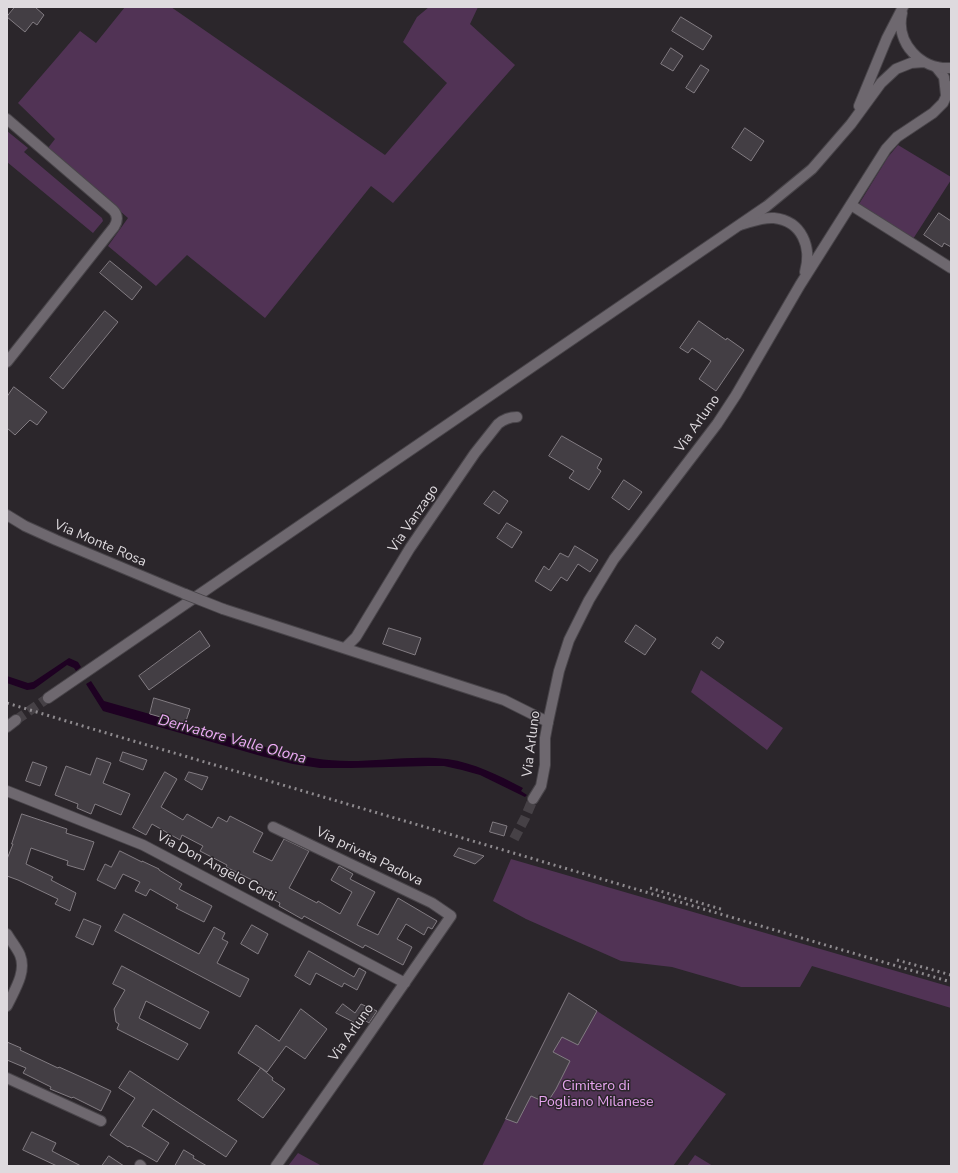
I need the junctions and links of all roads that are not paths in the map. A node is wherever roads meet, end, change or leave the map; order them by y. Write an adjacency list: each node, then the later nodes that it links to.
1 (903, 7): 2 (street); 7 (street)
2 (924, 62): 3 (street); 7 (street)
3 (936, 67): 4 (street); 5 (street, Via Arluno)
4 (951, 68)
5 (948, 91): 8 (street, Via Arluno)
6 (7, 119): 12 (street)
7 (851, 124): 9 (street)
8 (851, 205): 10 (street); 11 (street, Via Arluno)
9 (740, 225): 11 (street); 16 (street)
10 (951, 268)
11 (800, 285): 18 (street, Via Arluno)
12 (7, 362)
13 (517, 417): 15 (street, Via Vanzago)
14 (7, 515): 15 (street, Via Monte Rosa, bridge)
15 (345, 648): 18 (street)
16 (48, 698)
17 (16, 720): 19 (street)
18 (548, 722): 21 (street, Via Arluno)
19 (7, 727)
20 (8, 794): 25 (street, Via Don Angelo Corti)
21 (533, 799)
22 (273, 827): 23 (street, Via privata Padova)
23 (451, 916): 25 (street, Via Arluno)
24 (7, 934): 26 (street)
25 (405, 983): 29 (street, Via Arluno)
26 (7, 1006)
27 (7, 1078): 28 (street)
28 (101, 1121)
29 (276, 1166)

